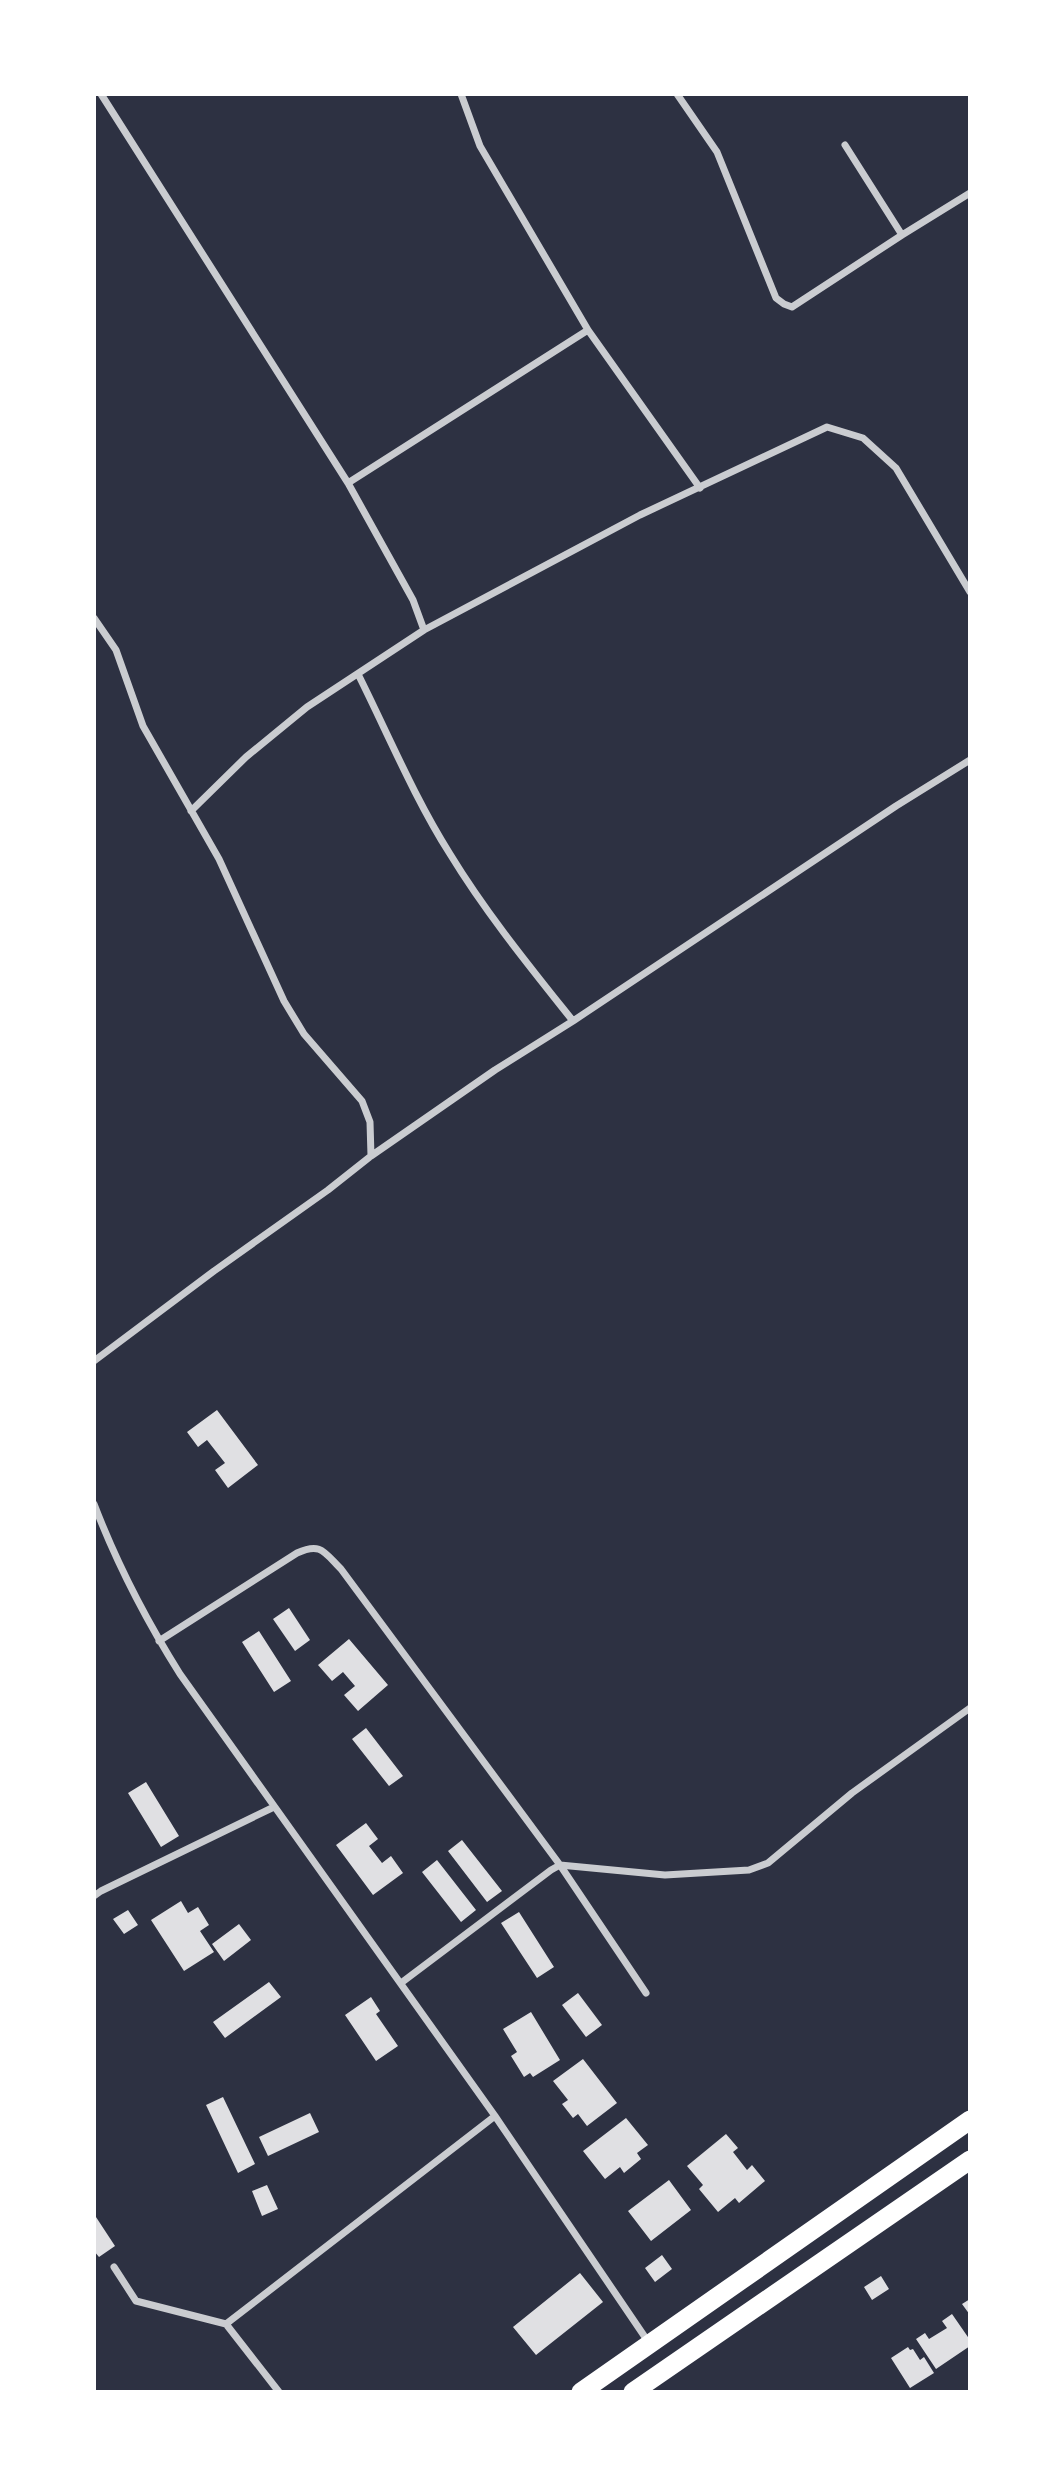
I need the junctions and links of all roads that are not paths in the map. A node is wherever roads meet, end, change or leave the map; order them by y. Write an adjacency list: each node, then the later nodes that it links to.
1 (101, 94): 8 (street)
2 (461, 94): 7 (street)
3 (677, 94): 6 (street)
4 (845, 145): 6 (street)
5 (970, 193): 6 (street)
6 (902, 235)
7 (588, 330): 8 (street); 9 (street)
8 (348, 483): 12 (street)
9 (700, 488): 10 (street); 12 (street)
10 (970, 592)
11 (94, 618): 15 (street)
12 (424, 630): 13 (street)
13 (358, 674): 15 (street); 16 (street)
14 (970, 760): 16 (street)
15 (191, 811): 17 (street)
16 (573, 1021): 17 (street)
17 (371, 1156): 18 (street)
18 (94, 1361)
19 (94, 1504): 20 (street)
20 (159, 1641): 22 (street); 23 (street)
21 (970, 1708): 23 (street)
22 (274, 1807): 24 (street); 25 (street)
23 (560, 1866): 25 (street); 26 (street)
24 (94, 1896)
25 (401, 1983): 27 (street)
26 (646, 1993)
27 (495, 2116): 31 (street); 32 (street)
28 (970, 2120): 32 (highway)
29 (970, 2160): 35 (highway)
30 (114, 2267): 31 (street)
31 (226, 2324): 33 (street)
32 (650, 2344): 34 (highway)
33 (279, 2392)
34 (581, 2392)
35 (633, 2392)

